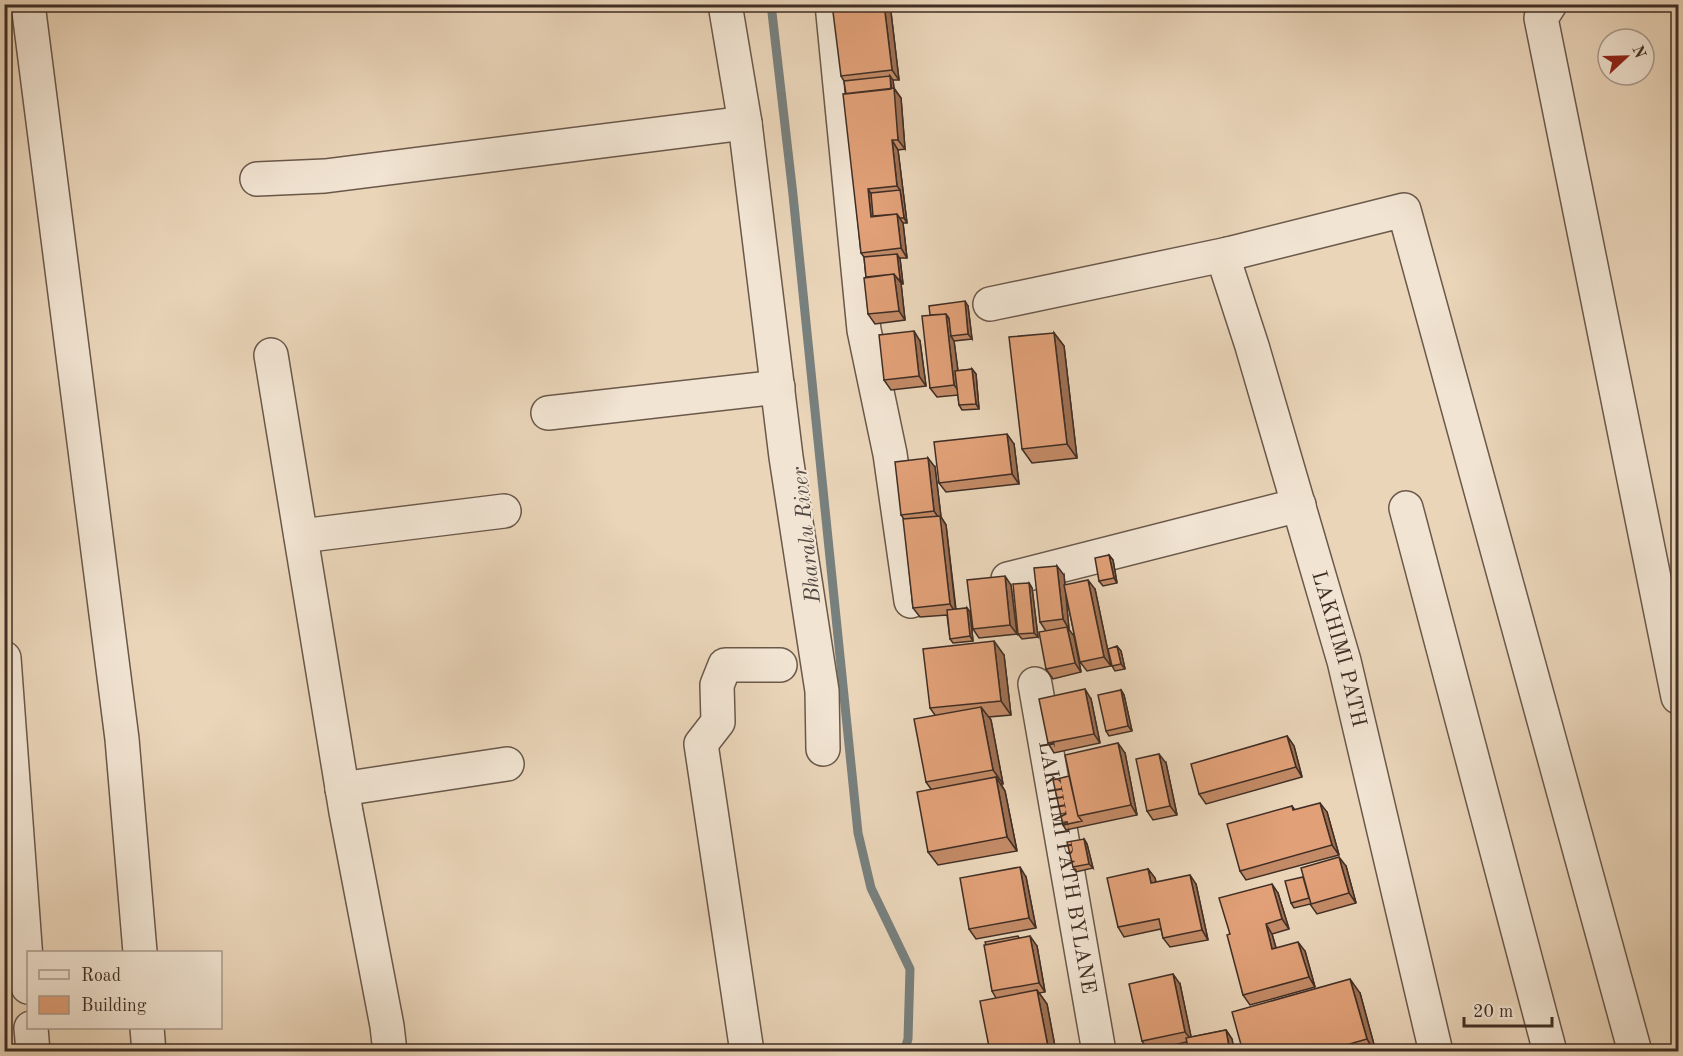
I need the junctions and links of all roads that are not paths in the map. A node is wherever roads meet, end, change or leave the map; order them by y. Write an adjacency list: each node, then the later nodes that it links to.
1 (28, 4): 26 (street)
2 (725, 4): 5 (street)
3 (832, 4): 17 (street)
4 (1550, 4): 21 (street)
5 (745, 123): 6 (street); 10 (street)
6 (257, 179)
7 (1228, 254): 8 (street); 12 (street, LAKHIMI PATH); 37 (street)
8 (990, 304)
9 (271, 355): 15 (street)
10 (778, 387): 11 (street); 22 (street)
11 (548, 413)
12 (1299, 505): 16 (street); 35 (street, LAKHIMI PATH)
13 (1406, 508): 36 (street)
14 (504, 511): 15 (street)
15 (301, 536): 24 (street)
16 (1008, 579)
17 (911, 601)
18 (4, 658): 25 (street)
19 (780, 665): 33 (street)
20 (1035, 684): 34 (street, LAKHIMI PATH BYLANE)
21 (1678, 696)
22 (823, 749)
23 (507, 764): 24 (street)
24 (342, 789): 32 (street)
25 (14, 912): 27 (street)
26 (140, 951)
27 (27, 982)
28 (32, 1029): 30 (street)
29 (147, 1029): 31 (street)
30 (33, 1052)
31 (149, 1052)
32 (390, 1052)
33 (747, 1052)
34 (1099, 1052)
35 (1436, 1052)
36 (1550, 1052)
37 (1635, 1052)

